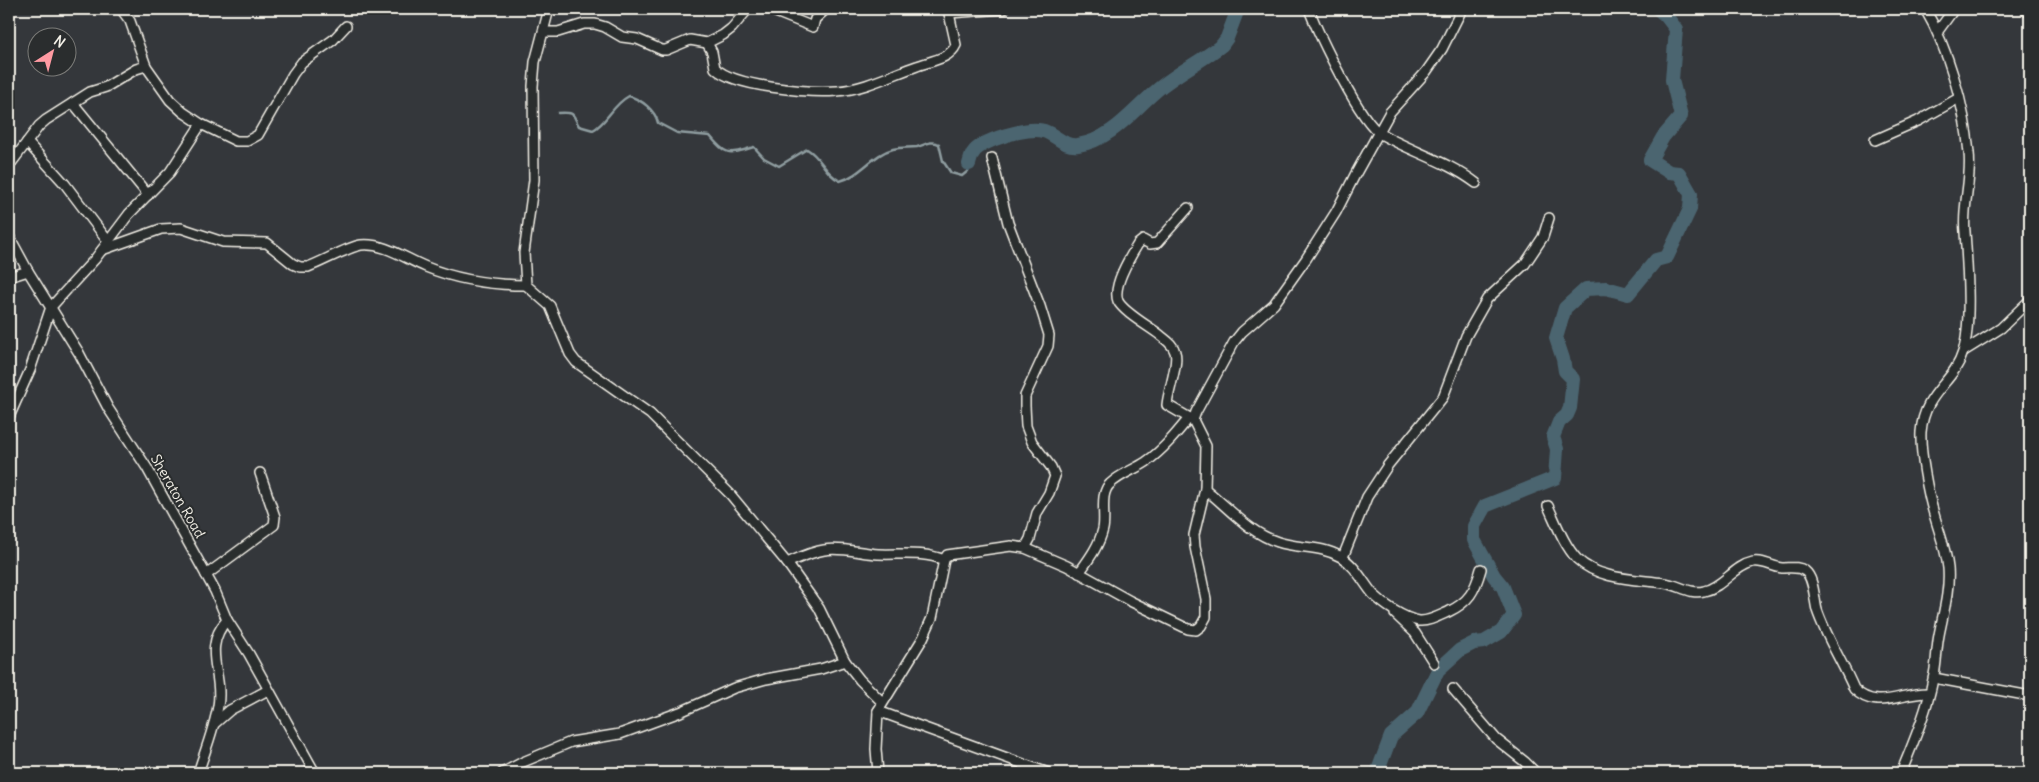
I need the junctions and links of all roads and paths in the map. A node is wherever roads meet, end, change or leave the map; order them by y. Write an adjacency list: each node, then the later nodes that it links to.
1 (121, 9): 18 (street)
2 (549, 9): 16 (street)
3 (748, 9): 17 (street)
4 (768, 9): 5 (street)
5 (826, 9)
6 (1004, 9): 12 (street)
7 (1308, 9): 22 (street)
8 (1462, 9): 22 (street)
9 (1925, 9): 15 (street)
10 (1954, 9): 15 (street)
11 (2025, 9): 13 (street)
12 (948, 11): 17 (street)
13 (2030, 14)
14 (346, 26): 21 (street)
15 (1938, 31): 19 (street)
16 (544, 32): 17 (street); 36 (street)
17 (707, 43)
18 (146, 66): 20 (street); 21 (street)
19 (1959, 98): 23 (street); 39 (street)
20 (73, 103): 24 (street); 28 (street)
21 (201, 124): 28 (street)
22 (1379, 133): 27 (street); 41 (street)
23 (1875, 140)
24 (27, 142): 26 (street); 32 (street)
25 (992, 158): 45 (street)
26 (9, 166)
27 (1476, 183)
28 (148, 195): 32 (street)
29 (1188, 208): 41 (street)
30 (1549, 218): 46 (street)
31 (9, 236): 34 (street, Sheraton Road)
32 (108, 241): 33 (street)
33 (102, 250): 36 (street); 38 (street)
34 (28, 271): 35 (street); 38 (street, Sheraton Road)
35 (9, 277)
36 (526, 285): 48 (street)
37 (2030, 300): 39 (street)
38 (51, 307): 40 (street); 51 (street, Sheraton Road)
39 (1964, 351): 56 (street)
40 (9, 417)
41 (1191, 419): 43 (street); 50 (street)
42 (260, 473): 51 (street)
43 (1205, 488): 46 (street); 50 (street)
44 (1548, 506): 59 (street)
45 (1025, 548): 47 (street); 50 (street)
46 (1343, 558): 52 (street)
47 (944, 560): 48 (street); 61 (street)
48 (787, 563): 54 (street)
49 (1481, 569): 52 (street)
50 (1079, 573)
51 (206, 576): 53 (street, Sheraton Road)
52 (1384, 603): 55 (street)
53 (227, 620): 58 (street, Sheraton Road); 62 (street)
54 (845, 661): 61 (street); 65 (street)
55 (1434, 663)
56 (1934, 678): 59 (street); 60 (street)
57 (1453, 689): 68 (street)
58 (268, 690): 62 (street); 64 (street, Sheraton Road)
59 (1929, 693): 69 (street)
60 (2030, 696)
61 (880, 706): 66 (street); 67 (street)
62 (214, 724): 63 (street)
63 (198, 773)
64 (315, 773)
65 (502, 773)
66 (878, 773)
67 (1048, 773)
68 (1536, 773)
69 (1901, 773)

